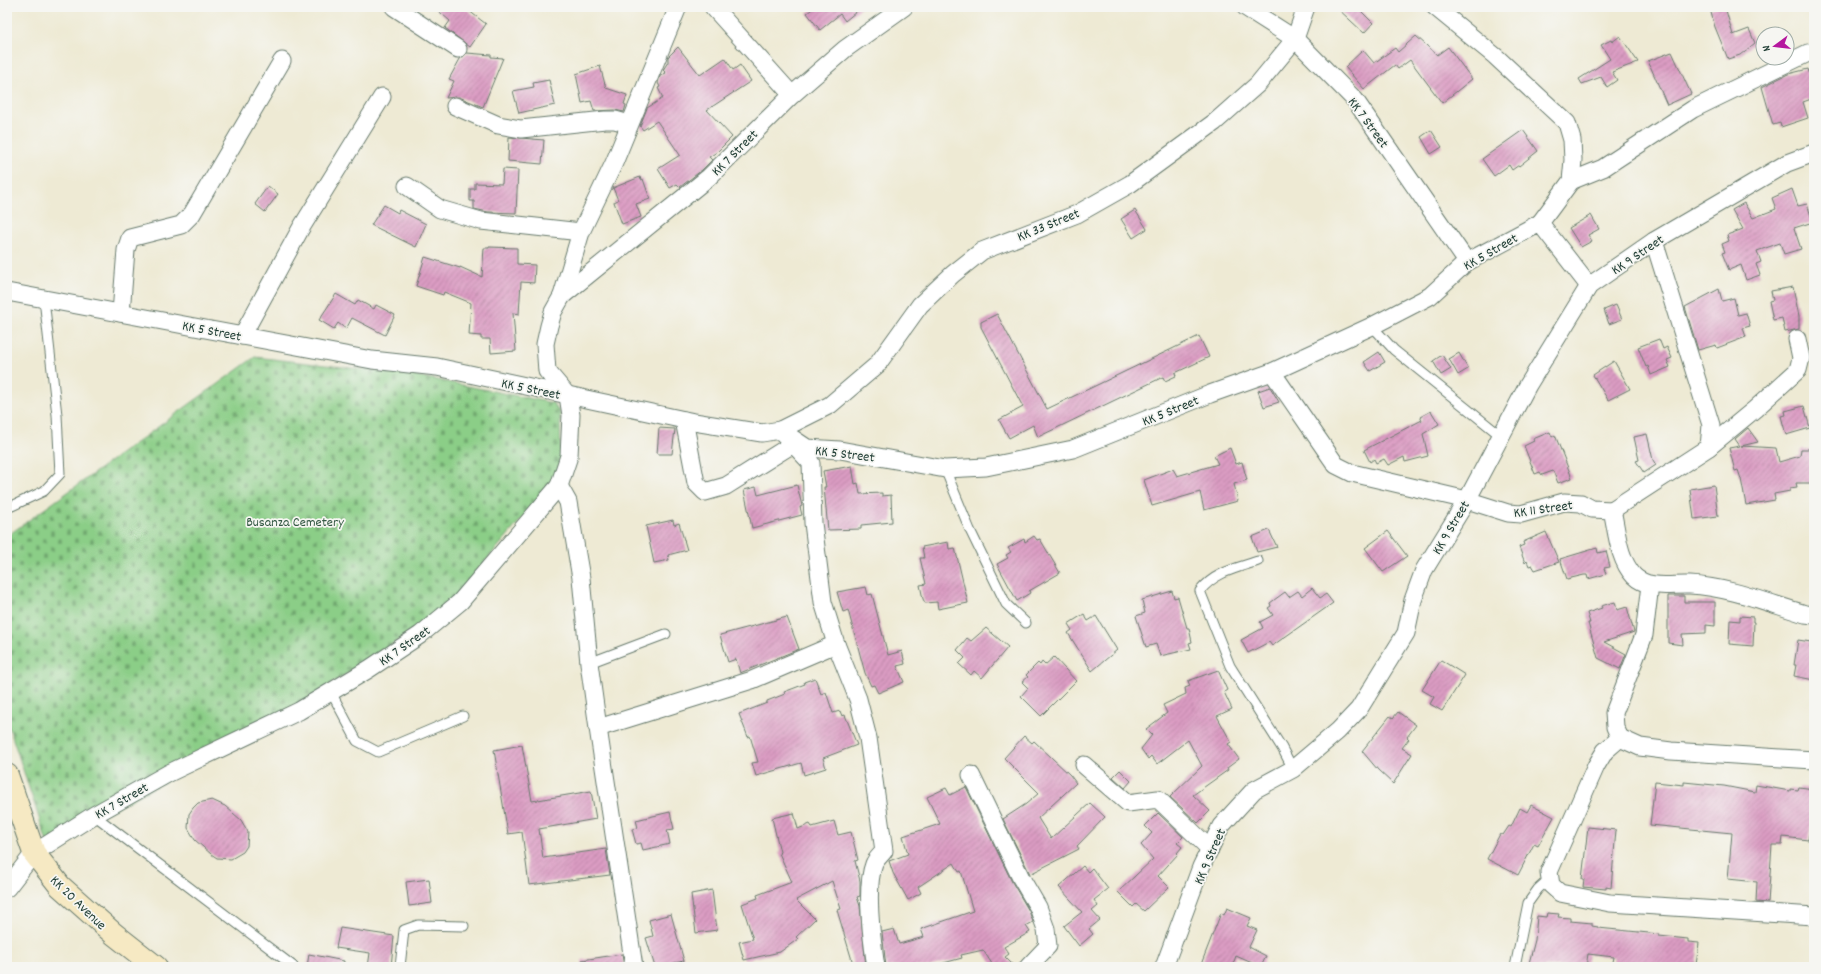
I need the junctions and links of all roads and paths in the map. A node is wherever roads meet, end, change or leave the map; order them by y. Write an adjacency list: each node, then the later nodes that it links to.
1 (394, 7): 9 (street)
2 (678, 7): 15 (street, KK 7 Street)
3 (713, 7): 12 (street)
4 (904, 7): 12 (street, KK 7 Street)
5 (1245, 7): 8 (street, KK 7 Street)
6 (1306, 7): 8 (street, KK 33 Street)
7 (1435, 7): 17 (street)
8 (1295, 39): 22 (street, KK 7 Street); 34 (street, KK 33 Street)
9 (458, 49)
10 (1814, 52): 17 (street)
11 (282, 61): 27 (street)
12 (792, 95): 25 (street, KK 7 Street)
13 (382, 97): 29 (street)
14 (455, 106): 15 (street)
15 (629, 124): 20 (street, KK 7 Street)
16 (1814, 153): 21 (street, KK 9 Street)
17 (1571, 181): 19 (street)
18 (407, 186): 20 (street)
19 (1540, 223): 22 (street, KK 5 Street); 23 (street)
20 (581, 232): 25 (street, KK 7 Street)
21 (1654, 241): 23 (street, KK 9 Street); 37 (street)
22 (1467, 262): 28 (street, KK 5 Street)
23 (1589, 286): 35 (street, KK 9 Street)
24 (7, 292): 26 (street, KK 5 Street)
25 (562, 296): 32 (street, KK 7 Street)
26 (44, 299): 27 (street, KK 5 Street); 41 (lane)
27 (121, 313): 29 (street, KK 5 Street)
28 (1372, 326): 31 (street, KK 5 Street); 35 (lane)
29 (242, 336): 32 (street, KK 5 Street)
30 (1797, 339): 37 (street)
31 (1272, 372): 38 (street, KK 5 Street); 40 (street, KK 11 Street)
32 (568, 396): 33 (street, KK 5 Street); 39 (street, KK 7 Street)
33 (684, 420): 34 (street, KK 5 Street); 36 (street)
34 (780, 430): 36 (street); 38 (street, KK 5 Street)
35 (1501, 436): 40 (street, KK 9 Street)
36 (793, 444): 48 (street)
37 (1709, 447): 42 (street)
38 (945, 469): 46 (lane)
39 (559, 486): 49 (street); 50 (street, KK 7 Street)
40 (1467, 500): 42 (street, KK 11 Street); 56 (street, KK 9 Street)
41 (7, 505)
42 (1612, 510): 44 (street)
43 (1258, 561): 56 (lane)
44 (1650, 585): 45 (street); 53 (street)
45 (1814, 615)
46 (1026, 623)
47 (666, 634): 49 (lane)
48 (836, 644): 52 (street); 70 (street)
49 (589, 663): 52 (street)
50 (331, 692): 51 (lane); 59 (street, KK 7 Street)
51 (463, 716)
52 (598, 728): 69 (street)
53 (1620, 738): 54 (street); 62 (street)
54 (1814, 760)
55 (1084, 765): 60 (street)
56 (1293, 769): 60 (street, KK 9 Street)
57 (7, 775): 61 (main road, KK 20 Avenue)
58 (971, 775): 71 (street)
59 (94, 815): 61 (street, KK 7 Street); 66 (lane)
60 (1210, 849): 72 (street, KK 9 Street)
61 (34, 853): 63 (street); 67 (main road, KK 20 Avenue)
62 (1549, 879): 64 (street); 73 (lane)
63 (7, 888)
64 (1814, 916)
65 (464, 926): 68 (lane)
66 (293, 966)
67 (156, 967)
68 (400, 967)
69 (634, 967)
70 (876, 967)
71 (1028, 967)
72 (1164, 967)
73 (1515, 967)

